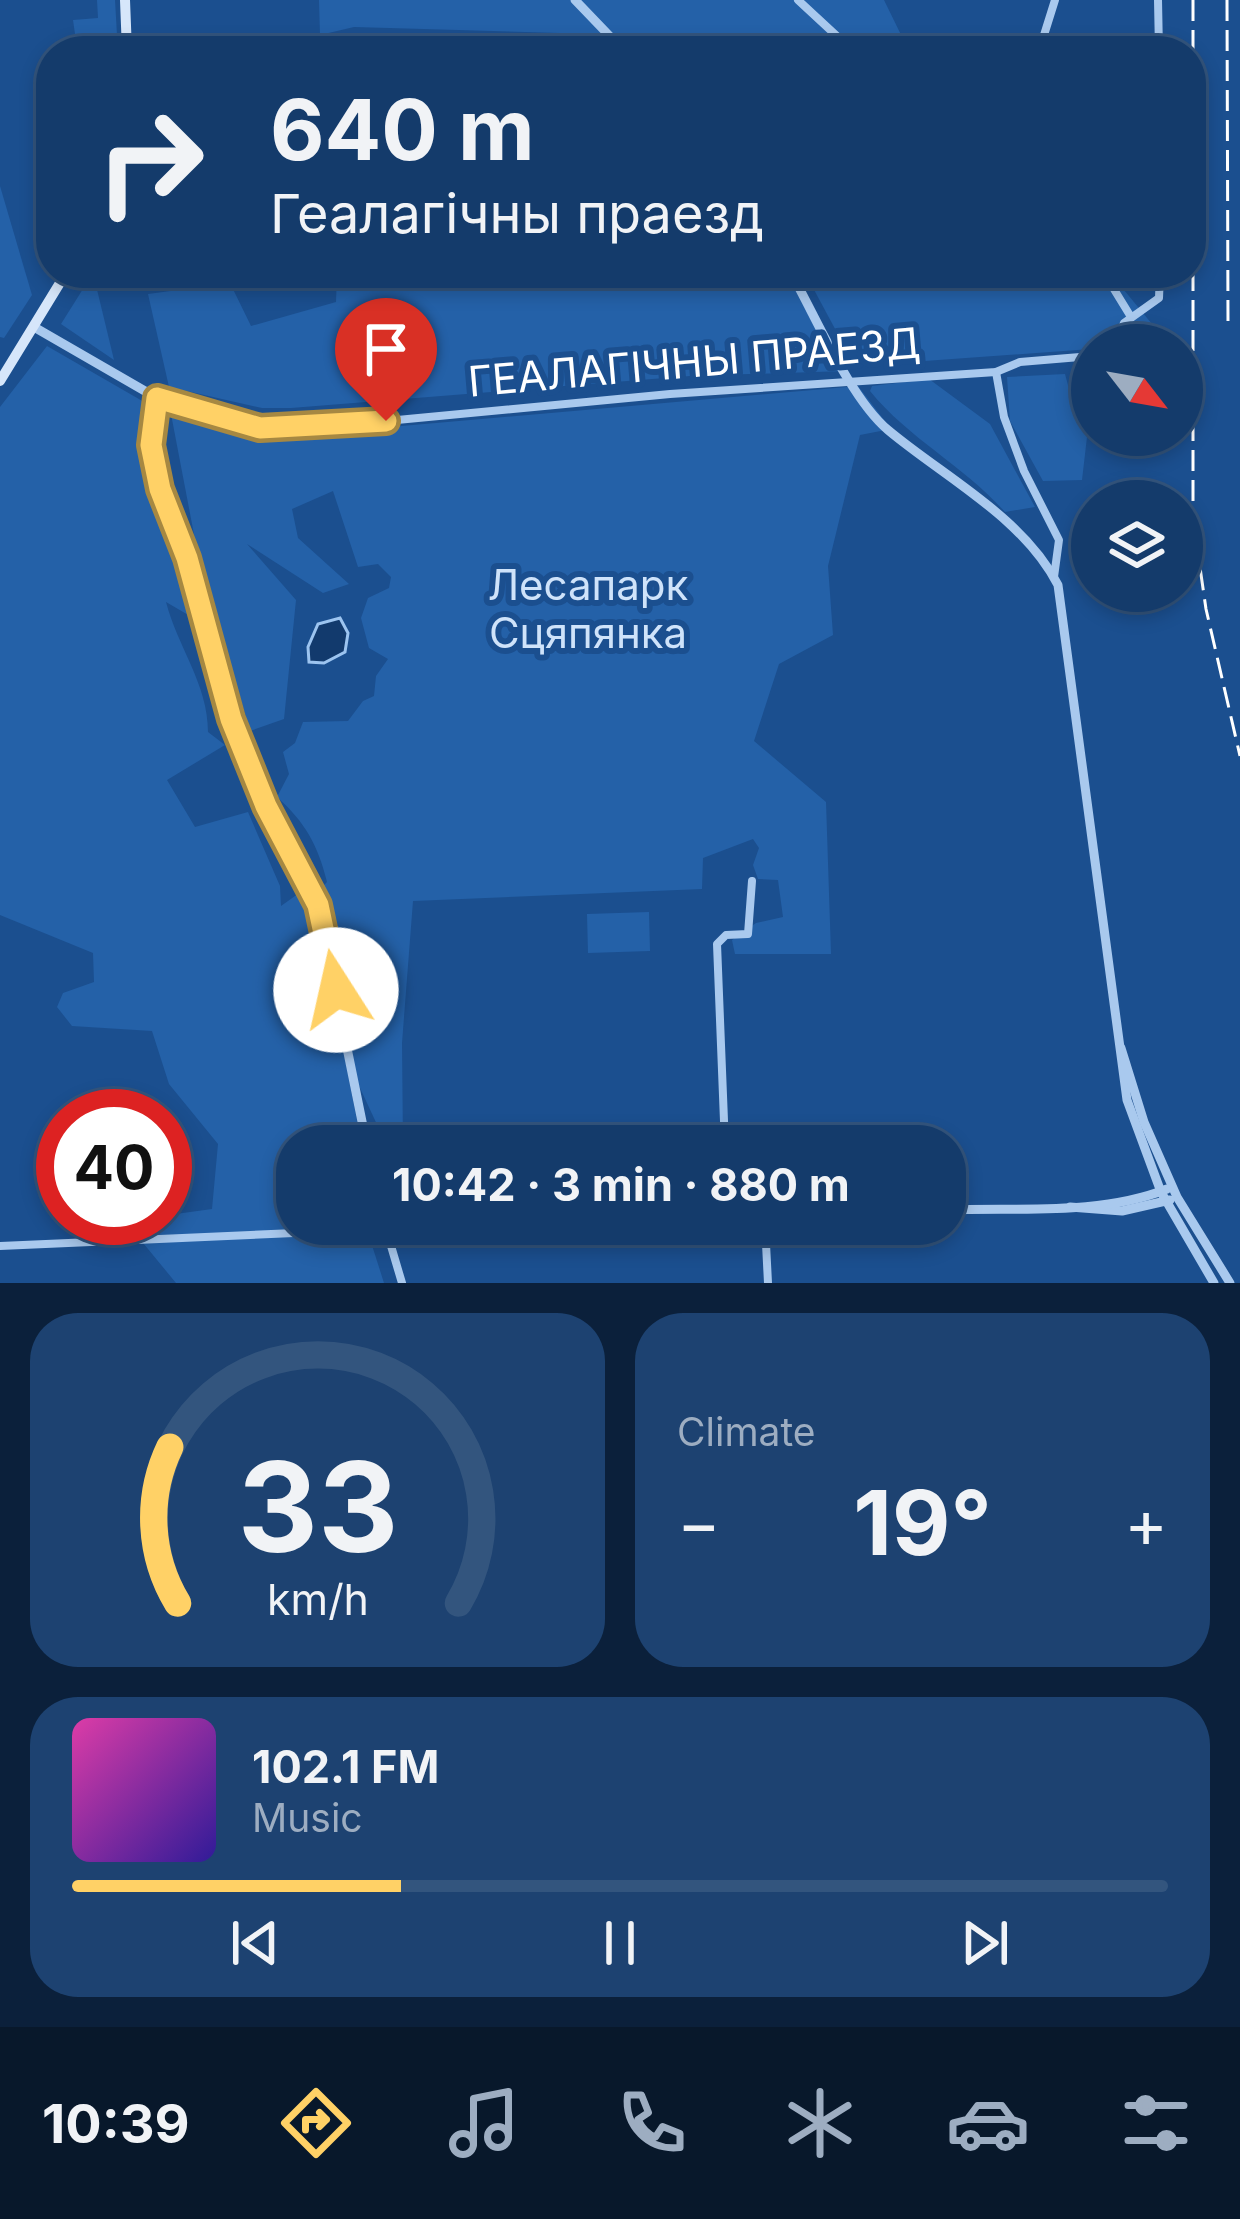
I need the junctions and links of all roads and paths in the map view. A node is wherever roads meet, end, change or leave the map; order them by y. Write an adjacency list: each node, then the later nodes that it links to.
1 (124, 0): 6 (main road)
2 (575, 0): 7 (street)
3 (798, 0): 8 (street)
4 (1055, 0): 9 (street)
5 (1158, 0): 10 (street)
6 (126, 36)
7 (610, 36)
8 (837, 36)
9 (1044, 36)
10 (1159, 36)
11 (56, 288): 17 (main road)
12 (800, 288): 20 (street)
13 (1113, 288): 15 (street)
14 (1159, 288): 15 (street)
15 (1131, 317): 16 (street)
16 (1127, 324)
17 (34, 327): 21 (main road); 22 (street, ГЕАЛАГІЧНЫ ПРАЕЗД)
18 (1071, 358): 19 (street, ГЕАЛАГІЧНЫ ПРАЕЗД)
19 (996, 372): 20 (street, ГЕАЛАГІЧНЫ ПРАЕЗД); 23 (street)
20 (853, 380): 22 (street, ГЕАЛАГІЧНЫ ПРАЕЗД); 23 (street)
21 (0, 381)
22 (157, 398): 25 (street)
23 (1054, 577): 27 (street)
24 (752, 881): 26 (street)
25 (364, 1125)
26 (723, 1125)
27 (1169, 1194): 28 (street); 35 (street); 36 (street)
28 (966, 1209)
29 (276, 1232): 32 (street)
30 (391, 1245): 33 (street)
31 (766, 1245): 34 (street)
32 (0, 1246)
33 (402, 1283)
34 (768, 1283)
35 (1214, 1283)
36 (1230, 1283)

